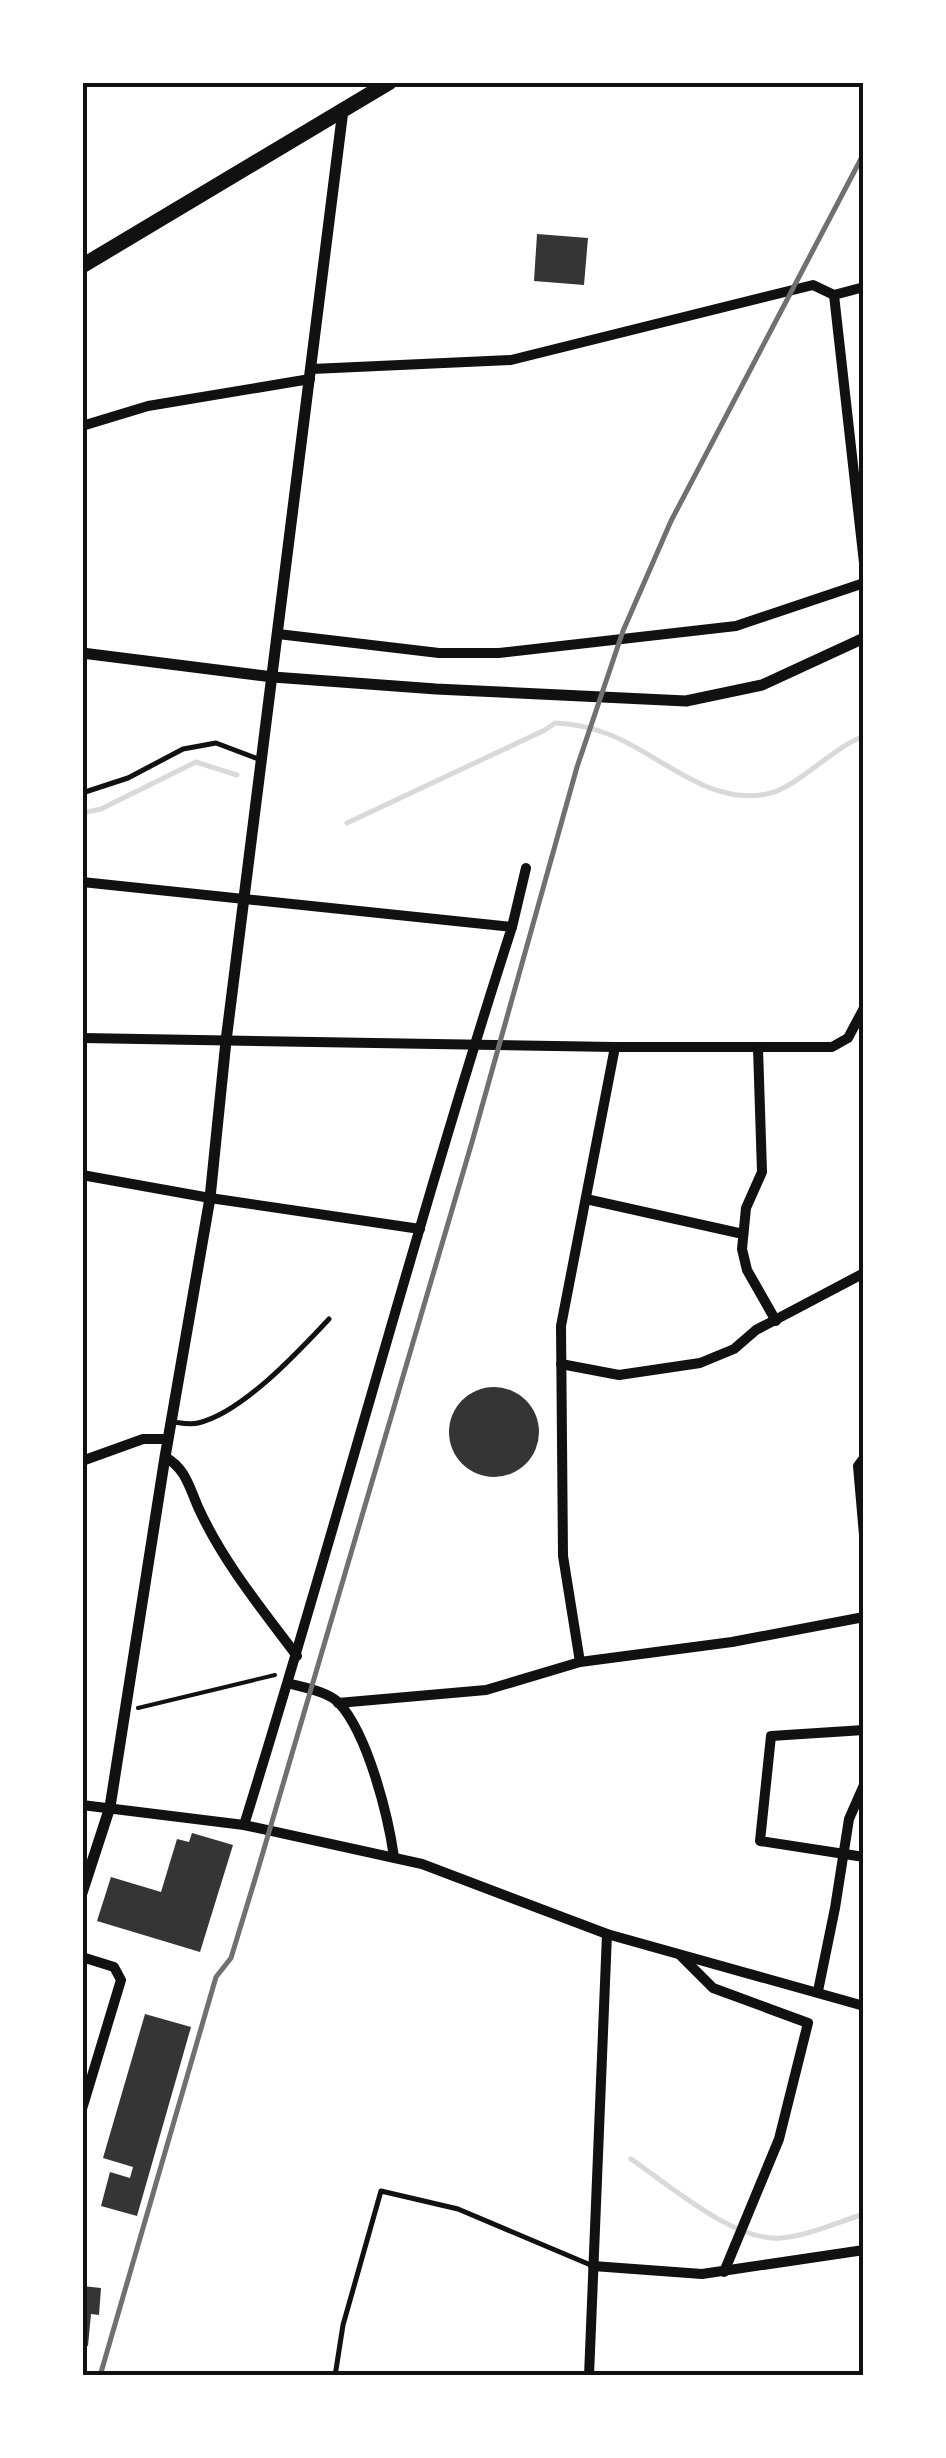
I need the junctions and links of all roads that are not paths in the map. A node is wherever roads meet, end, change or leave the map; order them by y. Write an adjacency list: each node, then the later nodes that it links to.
1 (390, 82): 2 (highway)
2 (344, 110): 3 (highway); 6 (street)
3 (82, 266)
4 (864, 286): 5 (street)
5 (834, 296): 6 (street); 8 (street)
6 (311, 374): 7 (street); 10 (street)
7 (82, 426)
8 (864, 564)
9 (864, 583): 10 (street)
10 (278, 634): 13 (street)
11 (864, 638): 13 (street)
12 (82, 653): 13 (street)
13 (273, 677): 14 (street)
14 (262, 760): 15 (lane); 18 (street)
15 (82, 793)
16 (526, 868): 19 (street)
17 (82, 882): 18 (street)
18 (245, 896): 19 (street); 22 (street)
19 (512, 927): 23 (street)
20 (864, 1008): 25 (street)
21 (82, 1038): 22 (street)
22 (226, 1040): 23 (street); 27 (street)
23 (474, 1042): 24 (street); 29 (street)
24 (615, 1047): 25 (street); 28 (street)
25 (758, 1048): 30 (street)
26 (82, 1174): 27 (street)
27 (210, 1198): 29 (street); 35 (street)
28 (586, 1199): 30 (street); 34 (street)
29 (420, 1229): 42 (street)
30 (742, 1234): 33 (street)
31 (864, 1273): 33 (street)
32 (329, 1319): 35 (lane)
33 (776, 1320): 34 (street)
34 (561, 1364): 43 (street)
35 (170, 1422): 36 (street)
36 (168, 1439): 37 (street); 39 (street)
37 (165, 1457): 42 (street); 49 (street)
38 (864, 1458): 40 (street)
39 (82, 1461)
40 (864, 1535)
41 (864, 1617): 43 (street)
42 (298, 1656): 44 (street)
43 (580, 1662): 45 (street)
44 (288, 1683): 45 (street); 50 (street)
45 (338, 1702): 53 (street)
46 (864, 1730): 51 (street)
47 (864, 1786): 51 (street)
48 (82, 1805): 49 (street)
49 (110, 1807): 50 (street); 54 (street)
50 (244, 1825): 53 (street)
51 (844, 1854): 52 (street); 58 (street)
52 (864, 1856)
53 (394, 1857): 55 (street)
54 (82, 1892)
55 (607, 1934): 56 (street); 62 (street)
56 (680, 1956): 58 (street); 63 (street)
57 (82, 1958): 60 (street)
58 (818, 1991): 59 (street)
59 (864, 2006)
60 (82, 2109)
61 (864, 2250): 63 (street)
62 (593, 2266): 63 (street); 64 (lane); 65 (street)
63 (724, 2272)
64 (335, 2376)
65 (589, 2376)

